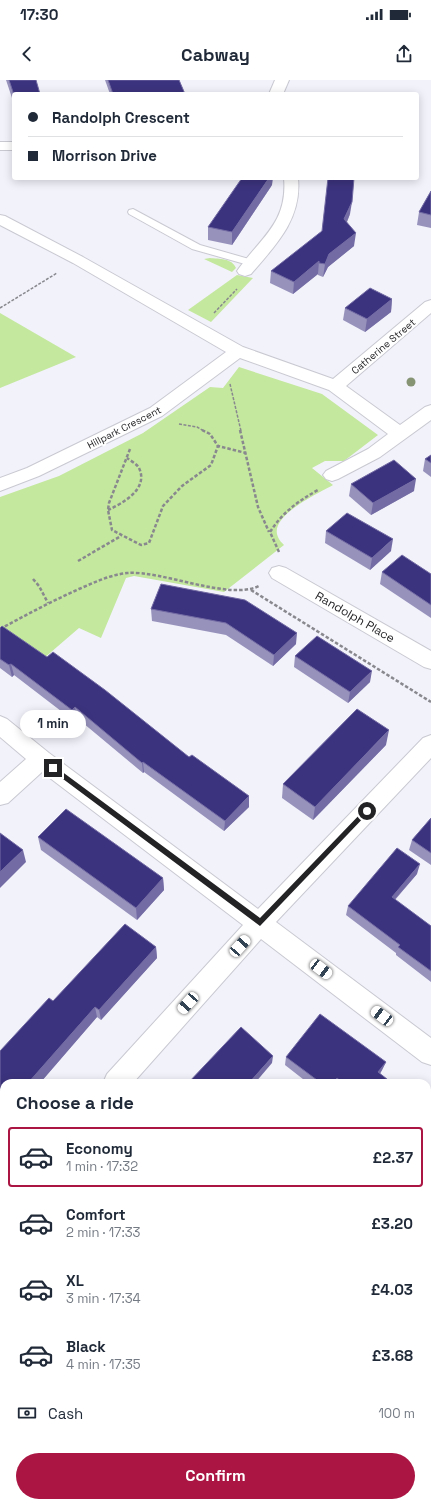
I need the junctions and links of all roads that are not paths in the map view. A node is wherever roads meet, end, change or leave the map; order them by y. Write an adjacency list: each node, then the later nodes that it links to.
1 (282, 80): 2 (street)
2 (278, 92)
3 (0, 146): 4 (street)
4 (12, 146)
5 (291, 180): 8 (street)
6 (133, 212): 8 (lane)
7 (0, 218): 10 (street)
8 (249, 267)
9 (431, 306): 11 (street, Catherine Street)
10 (231, 357): 11 (street); 15 (street, Hillpark Crescent)
11 (335, 386): 13 (street)
12 (431, 411): 13 (street)
13 (400, 434): 14 (street)
14 (332, 475)
15 (0, 485)
16 (279, 573): 17 (street, Randolph Place)
17 (431, 661)
18 (0, 725): 20 (street)
19 (431, 744): 22 (street)
20 (41, 759): 21 (street); 22 (street)
21 (0, 796)
22 (260, 923): 23 (street); 24 (street)
23 (431, 1053)
24 (120, 1079)

